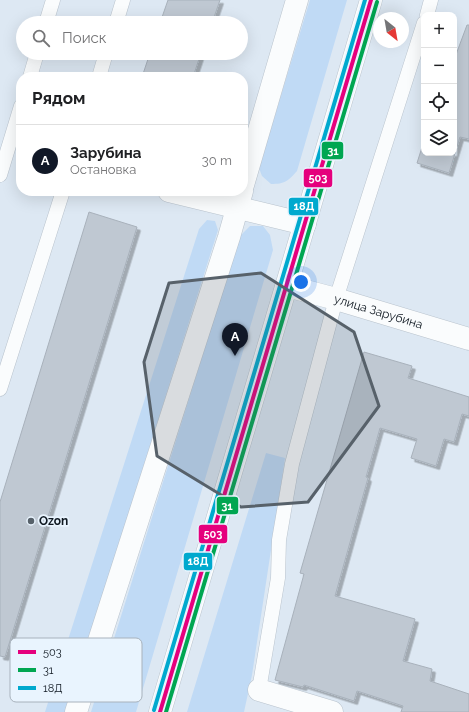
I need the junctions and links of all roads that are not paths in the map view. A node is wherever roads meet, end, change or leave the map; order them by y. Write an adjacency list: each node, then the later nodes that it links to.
1 (53, 0): 7 (lane)
2 (123, 0): 8 (lane)
3 (297, 0): 15 (street)
4 (371, 0): 20 (street)
5 (432, 0): 6 (lane)
6 (428, 12)
7 (48, 16)
8 (118, 16)
9 (421, 32): 22 (lane)
10 (35, 60): 12 (lane)
11 (104, 60): 13 (lane)
12 (31, 72)
13 (100, 72)
14 (16, 122): 16 (lane)
15 (248, 168)
16 (0, 175)
17 (61, 196): 24 (lane)
18 (208, 196): 19 (street)
19 (240, 200): 20 (street); 25 (street)
20 (305, 224): 21 (street)
21 (287, 286): 22 (street, улица Зарубина); 29 (street)
22 (336, 298): 23 (street, улица Зарубина); 26 (lane)
23 (469, 339)
24 (0, 389)
25 (100, 638)
26 (258, 690): 30 (street)
27 (79, 702): 28 (street)
28 (76, 712)
29 (160, 712)
30 (332, 712)

